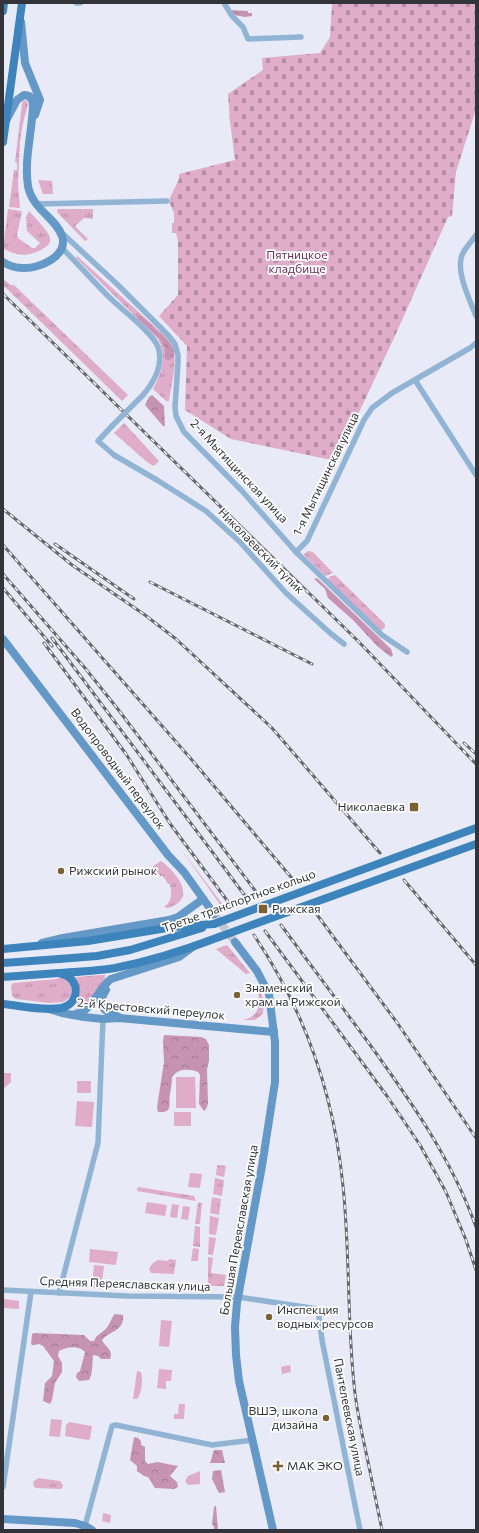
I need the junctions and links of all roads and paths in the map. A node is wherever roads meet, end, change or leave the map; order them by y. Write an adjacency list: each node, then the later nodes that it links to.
1 (4, 3): 6 (main road)
2 (22, 3): 7 (main road)
3 (76, 3): 4 (street)
4 (80, 3)
5 (224, 3): 8 (street)
6 (3, 11)
7 (21, 20): 9 (main road, 2-я Мытищинская улица); 10 (main road)
8 (301, 37)
9 (32, 119): 10 (main road, 2-я Мытищинская улица); 13 (main road, 2-я Мытищинская улица)
10 (6, 122): 11 (main road)
11 (3, 142)
12 (167, 201): 13 (street)
13 (36, 204): 14 (main road, 2-я Мытищинская улица)
14 (60, 231): 16 (main road); 22 (street, 2-я Мытищинская улица)
15 (476, 235): 18 (street)
16 (62, 248): 17 (main road); 24 (street, Николаевский тупик, bridge)
17 (3, 262)
18 (476, 316)
19 (476, 342): 20 (street, 1-я Мытищинская улица)
20 (415, 380): 21 (street); 22 (street, 1-я Мытищинская улица)
21 (476, 475)
22 (296, 552): 26 (street, 2-я Мытищинская улица)
23 (3, 639): 25 (main road, Водопроводный переулок)
24 (344, 644)
25 (7, 646): 29 (main road, Водопроводный переулок)
26 (407, 652)
27 (476, 828): 31 (main road, Третье транспортное кольцо, bridge)
28 (476, 844): 33 (main road, bridge)
29 (203, 899): 30 (main road, Водопроводный переулок); 34 (main road)
30 (214, 914)
31 (214, 924): 34 (main road); 36 (main road, Третье транспортное кольцо, bridge)
32 (235, 942): 45 (main road, Большая Переяславская улица)
33 (196, 945): 37 (main road); 38 (main road)
34 (32, 946): 35 (main road)
35 (3, 949)
36 (3, 964)
37 (133, 972): 42 (main road); 43 (main road)
38 (59, 973): 39 (main road, bridge); 41 (main road)
39 (3, 977)
40 (3, 1004): 41 (main road, 2-й Крестовский переулок)
41 (44, 1008): 42 (main road, 2-й Крестовский переулок)
42 (70, 1015): 44 (main road, 2-й Крестовский переулок)
43 (119, 1018): 44 (main road, 2-й Крестовский переулок); 45 (main road, 2-й Крестовский переулок)
44 (103, 1019): 48 (street)
45 (274, 1032): 49 (main road, Большая Переяславская улица)
46 (3, 1290): 47 (street, Средняя Переяславская улица)
47 (30, 1292): 48 (street, Средняя Переяславская улица); 52 (street)
48 (59, 1294): 49 (street, Средняя Переяславская улица)
49 (238, 1297): 50 (street, Средняя Переяславская улица); 51 (main road, Большая Переяславская улица)
50 (318, 1309): 56 (street, Пантелеевская улица)
51 (253, 1440): 54 (street); 55 (main road, Большая Переяславская улица)
52 (3, 1487)
53 (3, 1519): 54 (main road)
54 (89, 1528)
55 (273, 1530)
56 (360, 1530)

